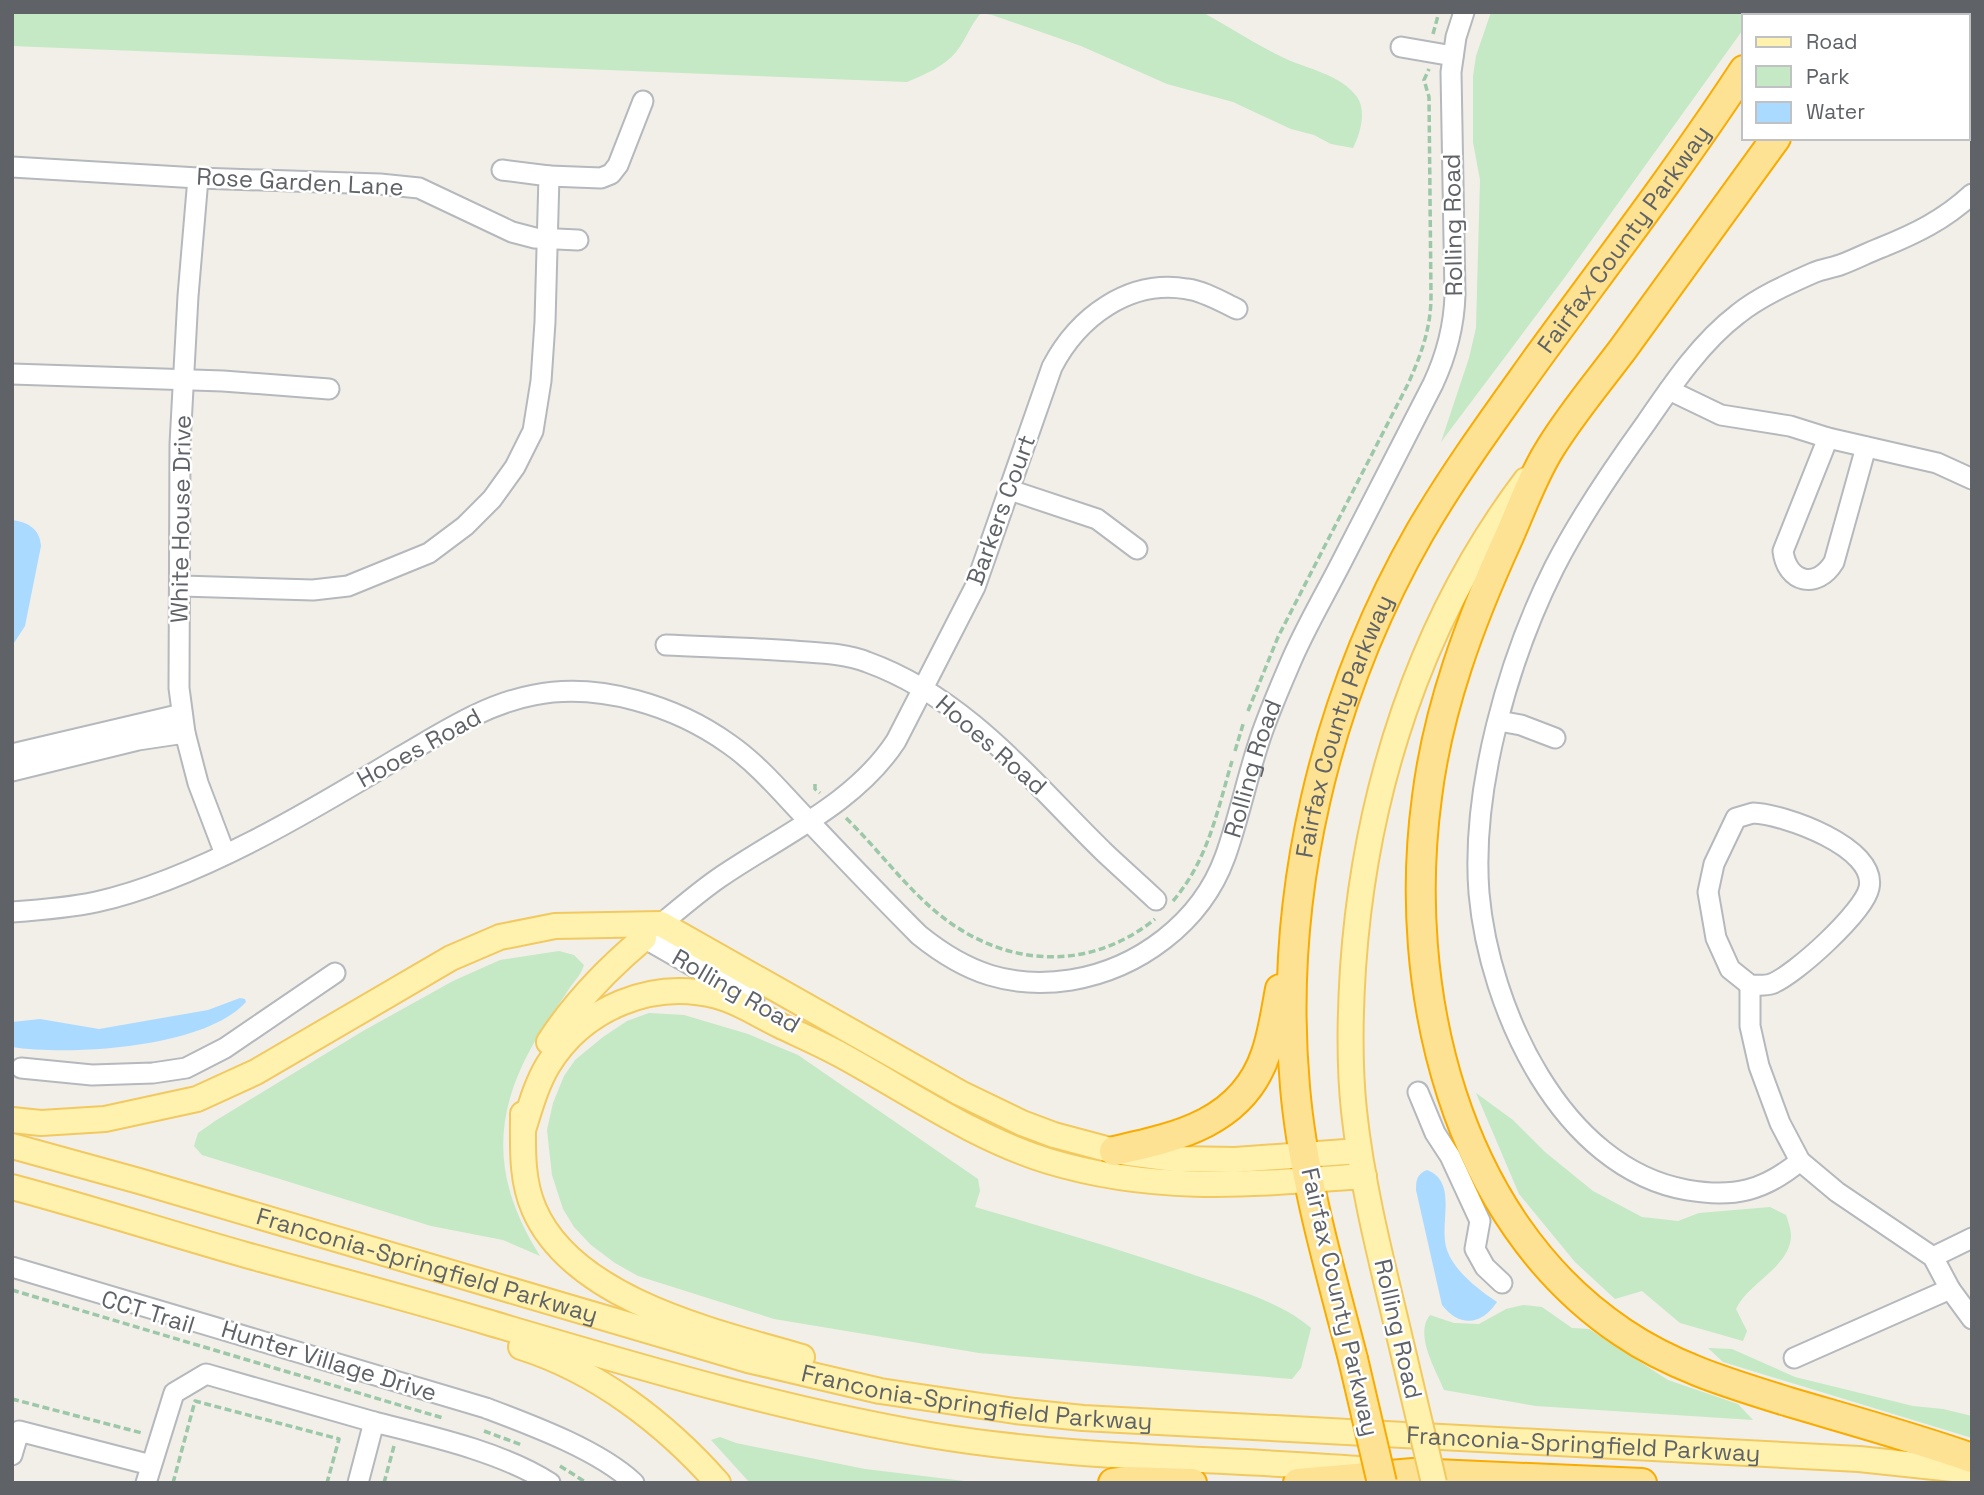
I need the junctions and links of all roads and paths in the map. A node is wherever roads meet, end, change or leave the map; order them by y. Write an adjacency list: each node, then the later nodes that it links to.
1 (1439, 12): 4 (path)
2 (1464, 12): 5 (street, Rolling Road)
3 (1401, 47): 4 (street)
4 (1431, 52): 5 (street); 39 (path)
5 (1453, 56): 37 (street, Rolling Road)
6 (1742, 73): 41 (highway, Fairfax County Parkway)
7 (643, 100): 11 (street)
8 (1775, 140): 23 (highway)
9 (12, 167): 12 (street, Rose Garden Lane)
10 (502, 170): 11 (street)
11 (549, 176): 14 (street)
12 (198, 178): 14 (street, Rose Garden Lane); 18 (street, White House Drive)
13 (1972, 194): 20 (street)
14 (547, 239): 15 (street, Rose Garden Lane); 27 (street)
15 (578, 240)
16 (1237, 309): 25 (street, Barkers Court)
17 (12, 374): 18 (street)
18 (184, 380): 19 (street); 27 (street, White House Drive)
19 (329, 389)
20 (1669, 390): 21 (street); 30 (street)
21 (1828, 438): 22 (street); 22 (street)
22 (1866, 447): 24 (street)
23 (1550, 449): 54 (main road, Rolling Road); 59 (highway)
24 (1972, 479)
25 (1010, 490): 26 (street); 29 (street, Barkers Court)
26 (1137, 549)
27 (181, 586): 31 (street, White House Drive)
28 (666, 645): 29 (street, Hooes Road)
29 (923, 688): 36 (street, Barkers Court); 39 (street, Hooes Road)
30 (1499, 721): 32 (street); 55 (street)
31 (184, 724): 33 (street); 34 (street); 38 (street, White House Drive)
32 (1555, 738)
33 (12, 754)
34 (12, 771)
35 (815, 784): 36 (path)
36 (832, 804): 37 (street, Barkers Court); 39 (path)
37 (808, 821): 38 (street, Hooes Road); 42 (street, Rolling Road)
38 (226, 854): 40 (street, Hooes Road)
39 (1160, 909)
40 (12, 912)
41 (1296, 915): 53 (highway); 56 (highway, Fairfax County Parkway)
42 (652, 931): 45 (street, Rolling Road); 49 (main road); 51 (main road); 53 (main road, Rolling Road)
43 (335, 973): 47 (street)
44 (1750, 985): 44 (street); 55 (street)
45 (838, 1053): 51 (main road); 56 (main road, Rolling Road)
46 (21, 1068): 47 (street)
47 (186, 1068): 49 (street)
48 (1418, 1092): 60 (street)
49 (197, 1099): 50 (main road)
50 (12, 1120)
51 (523, 1129): 72 (main road)
52 (12, 1146): 72 (main road, Franconia-Springfield Parkway)
53 (1114, 1151): 56 (main road, Rolling Road)
54 (1359, 1151): 56 (main road, Rolling Road); 57 (main road, Rolling Road)
55 (1800, 1161): 63 (street)
56 (1308, 1168): 57 (main road, Rolling Road); 93 (highway, Fairfax County Parkway, bridge)
57 (1364, 1176): 82 (main road, Rolling Road, bridge)
58 (12, 1187): 62 (main road, Franconia-Springfield Parkway)
59 (1504, 1207): 60 (street); 78 (highway)
60 (1480, 1221): 65 (street)
61 (1972, 1238): 63 (street)
62 (245, 1254): 82 (main road, Franconia-Springfield Parkway); 89 (main road)
63 (1933, 1257): 66 (street)
64 (12, 1267): 88 (street, Hunter Village Drive)
65 (1502, 1283)
66 (1950, 1289): 68 (street); 69 (street)
67 (12, 1290): 73 (path, CCT Trail)
68 (1972, 1319)
69 (1794, 1358)
70 (12, 1399): 71 (path)
71 (168, 1409): 74 (street); 81 (street)
72 (1083, 1418): 80 (main road, Franconia-Springfield Parkway)
73 (454, 1422)
74 (374, 1423): 85 (street); 86 (street)
75 (479, 1429): 76 (path)
76 (531, 1450)
77 (12, 1455): 81 (street)
78 (1972, 1458)
79 (554, 1462): 87 (path)
80 (1972, 1471)
81 (149, 1474)
82 (1423, 1478): 92 (highway); 94 (highway)
83 (173, 1483): 84 (path)
84 (327, 1483)
85 (358, 1483)
86 (550, 1483)
87 (587, 1483)
88 (634, 1483)
89 (718, 1483)
90 (1113, 1483): 91 (highway)
91 (1192, 1483)
92 (1298, 1483)
93 (1382, 1483)
94 (1642, 1483)

